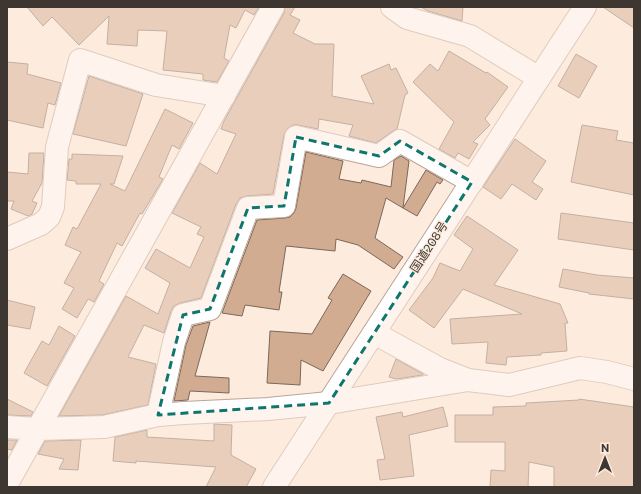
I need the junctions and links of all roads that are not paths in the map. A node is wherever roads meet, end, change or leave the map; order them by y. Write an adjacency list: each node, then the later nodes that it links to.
1 (273, 7): 5 (main road)
2 (392, 7): 4 (main road)
3 (585, 7): 4 (main road, 国道208号)
4 (539, 78): 6 (main road, 国道208号)
5 (224, 96): 7 (main road); 14 (main road)
6 (472, 182): 8 (main road, 国道208号); 12 (main road)
7 (7, 239)
8 (374, 333): 10 (main road); 11 (main road, 国道208号)
9 (634, 379): 10 (main road)
10 (468, 380): 11 (main road)
11 (329, 403): 12 (main road); 16 (main road, 国道208号)
12 (158, 416): 14 (main road)
13 (7, 426): 14 (main road)
14 (38, 429): 15 (main road)
15 (7, 484)
16 (274, 487)

